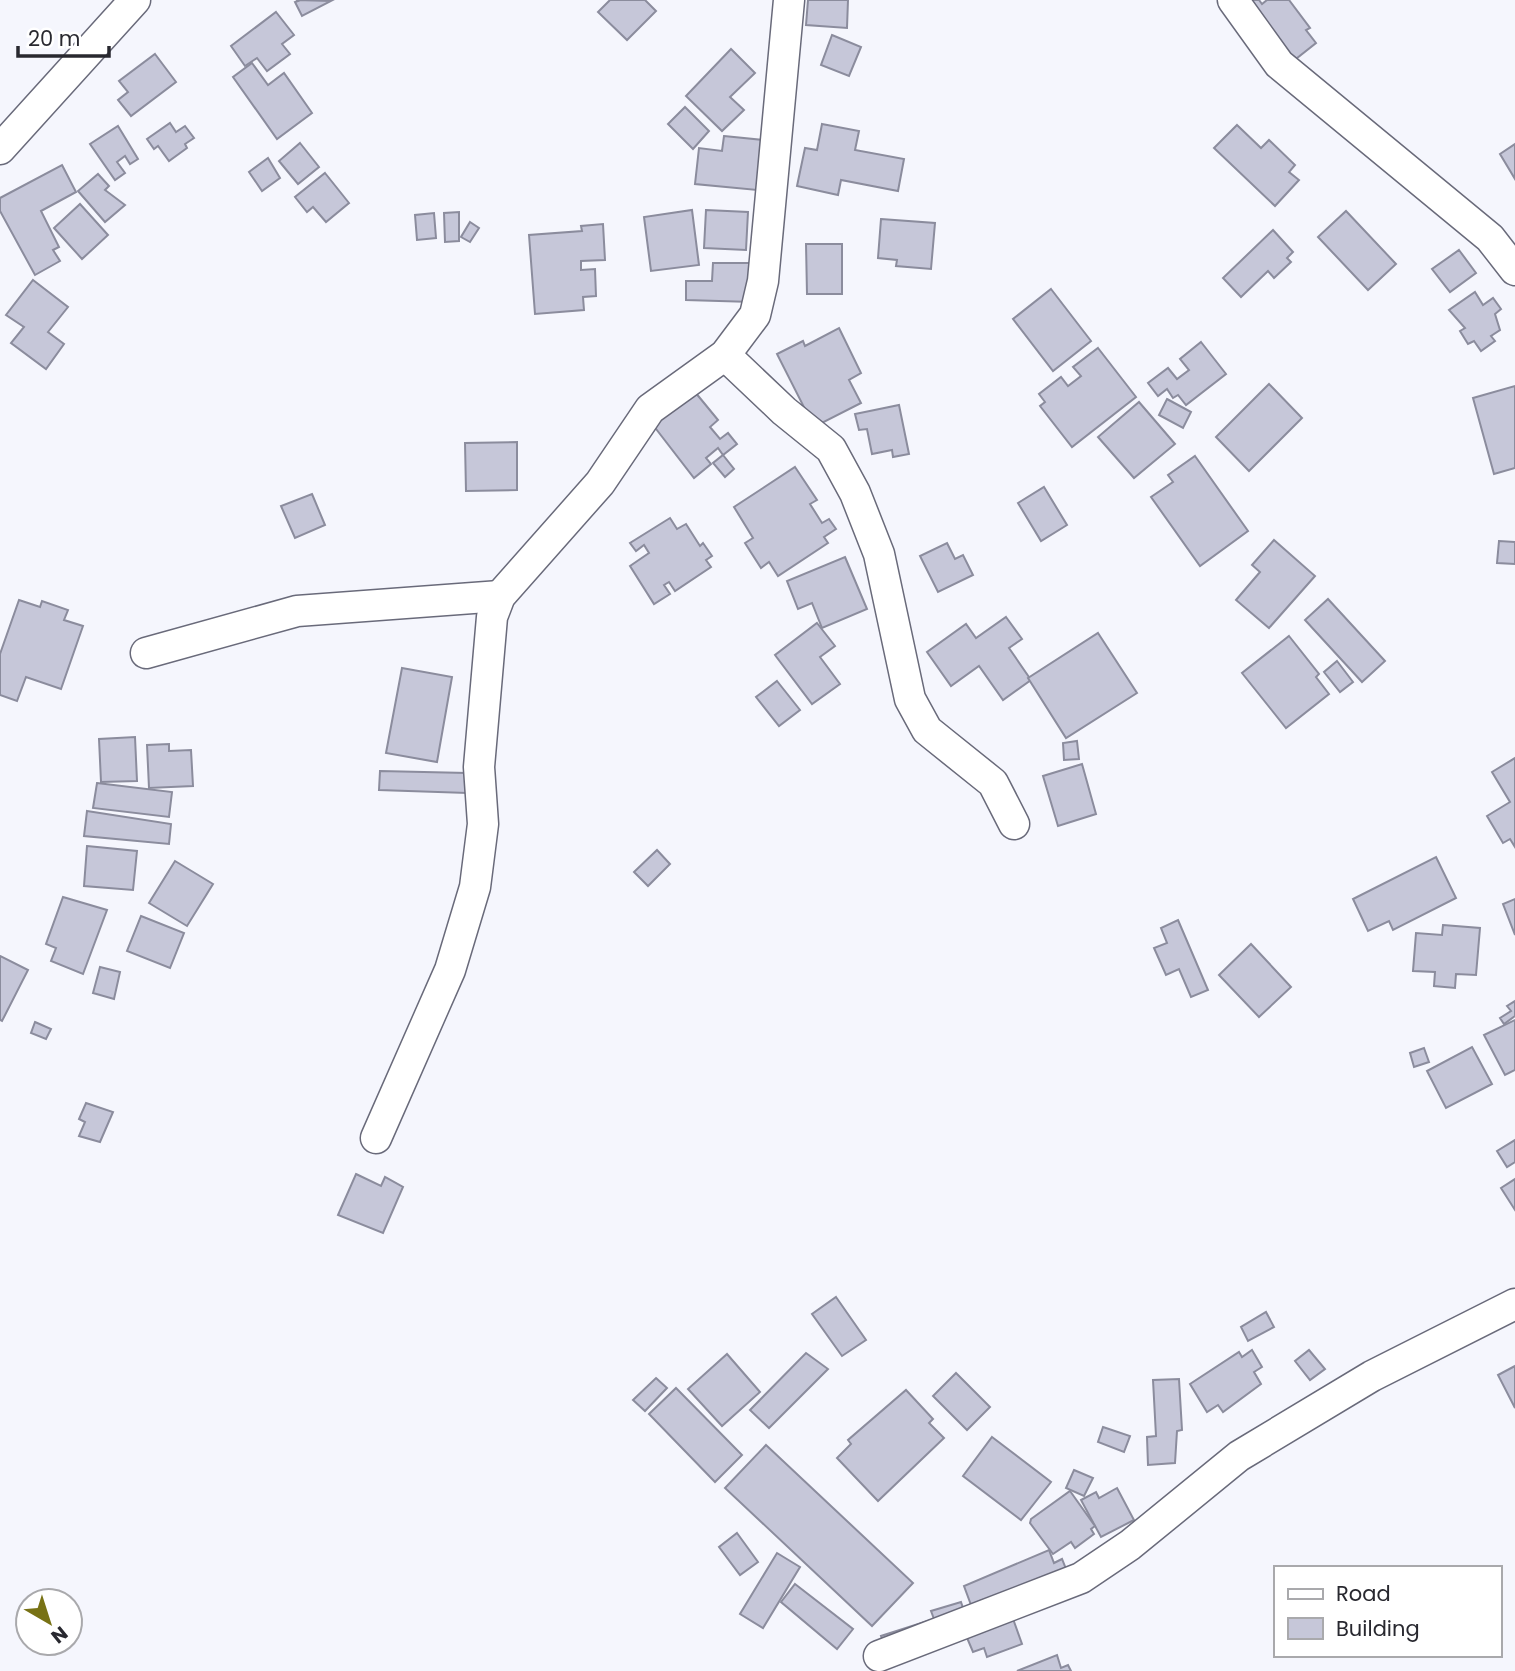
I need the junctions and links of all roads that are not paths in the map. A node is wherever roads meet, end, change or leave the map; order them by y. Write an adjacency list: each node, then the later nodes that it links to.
1 (135, 0): 4 (street)
2 (789, 0): 6 (street)
3 (1233, 0): 5 (street)
4 (0, 149)
5 (1515, 270)
6 (725, 355): 7 (street); 9 (street)
7 (500, 596): 8 (street); 10 (street)
8 (146, 653)
9 (1014, 824)
10 (376, 1138)
11 (1515, 1304): 12 (street)
12 (879, 1656)

